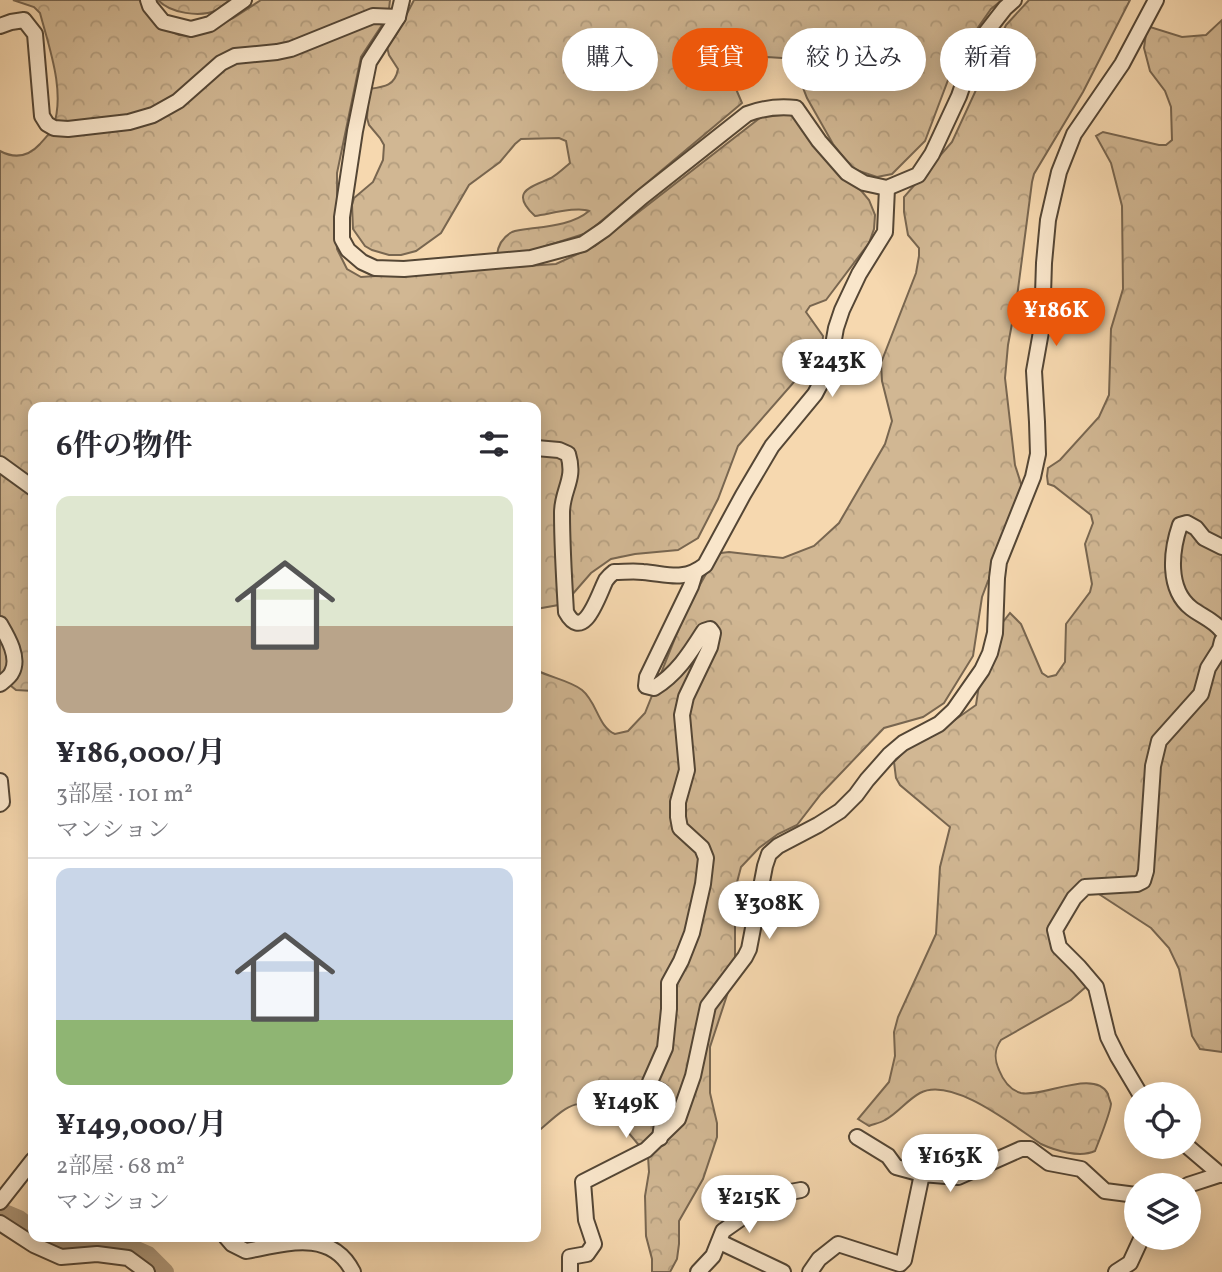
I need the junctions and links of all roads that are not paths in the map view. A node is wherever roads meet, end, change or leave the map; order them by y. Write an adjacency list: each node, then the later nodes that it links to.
1 (148, 0): 2 (street)
2 (244, 0)
3 (402, 0): 6 (street)
4 (1014, 0): 8 (street)
5 (1156, 0): 21 (street)
6 (398, 17): 7 (street); 8 (street)
7 (0, 26)
8 (887, 188): 13 (street)
9 (541, 448): 13 (street)
10 (0, 464): 11 (street)
11 (28, 484)
12 (1222, 547): 15 (street)
13 (695, 573): 21 (street)
14 (0, 624): 17 (street)
15 (1222, 631)
16 (1222, 641): 20 (street)
17 (0, 684)
18 (0, 781): 19 (street)
19 (0, 804)
20 (1133, 1082)
21 (660, 1138): 42 (street)
22 (857, 1138): 25 (street)
23 (1201, 1158): 26 (street)
24 (28, 1166): 30 (street)
25 (922, 1174): 29 (street); 39 (street)
26 (1222, 1175): 27 (street)
27 (1201, 1181)
28 (801, 1189): 37 (street)
29 (1124, 1193)
30 (0, 1202)
31 (0, 1223): 32 (street)
32 (28, 1241)
33 (29, 1242): 40 (street)
34 (230, 1242): 35 (street)
35 (295, 1242)
36 (307, 1242): 41 (street)
37 (720, 1242): 43 (street); 44 (street)
38 (1136, 1250): 46 (street)
39 (901, 1268): 45 (street)
40 (147, 1272)
41 (354, 1272)
42 (570, 1272)
43 (698, 1272)
44 (783, 1272)
45 (810, 1272)
46 (1116, 1272)

